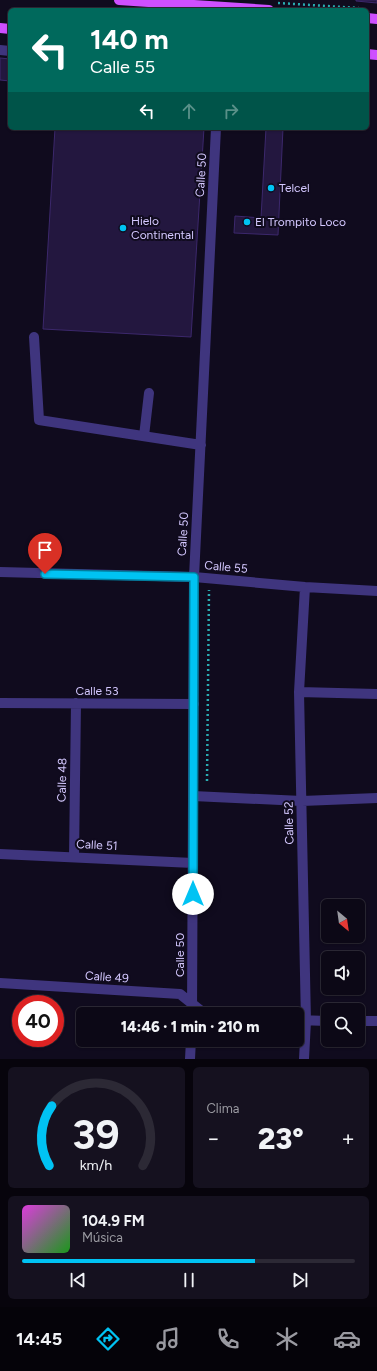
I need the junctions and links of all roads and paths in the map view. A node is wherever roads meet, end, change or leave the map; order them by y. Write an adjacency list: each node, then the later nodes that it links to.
1 (119, 0): 2 (main road)
2 (153, 2): 3 (main road); 5 (street)
3 (249, 4): 4 (main road)
4 (270, 6): 6 (path)
5 (169, 8)
6 (350, 8)
7 (216, 130): 11 (street, Calle 50)
8 (34, 337): 10 (street)
9 (149, 393): 10 (street)
10 (144, 436): 11 (street)
11 (201, 445): 13 (street, Calle 50)
12 (0, 572): 13 (street, Calle 55)
13 (194, 577): 14 (street, Calle 55); 20 (street, Calle 50)
14 (305, 587): 15 (street, Calle 55); 16 (street, Calle 52)
15 (377, 591)
16 (299, 692): 17 (street); 23 (street, Calle 52)
17 (377, 694)
18 (0, 703): 19 (street, Calle 53)
19 (76, 704): 20 (street, Calle 53); 25 (street, Calle 48)
20 (194, 704): 21 (street, Calle 50)
21 (193, 796): 23 (street); 26 (street, Calle 50)
22 (377, 798): 23 (street)
23 (302, 801): 30 (street, Calle 52)
24 (0, 854): 25 (street, Calle 51)
25 (74, 857): 26 (street, Calle 51)
26 (193, 863): 29 (street, Calle 50)
27 (0, 983): 28 (street, Calle 49)
28 (190, 1007)
29 (192, 1007)
30 (301, 1007)
31 (304, 1020): 32 (street)
32 (321, 1021)
33 (365, 1021): 34 (street)
34 (377, 1021)
35 (191, 1047): 37 (street)
36 (303, 1047): 38 (street, Calle 52)
37 (190, 1059)
38 (304, 1059)

